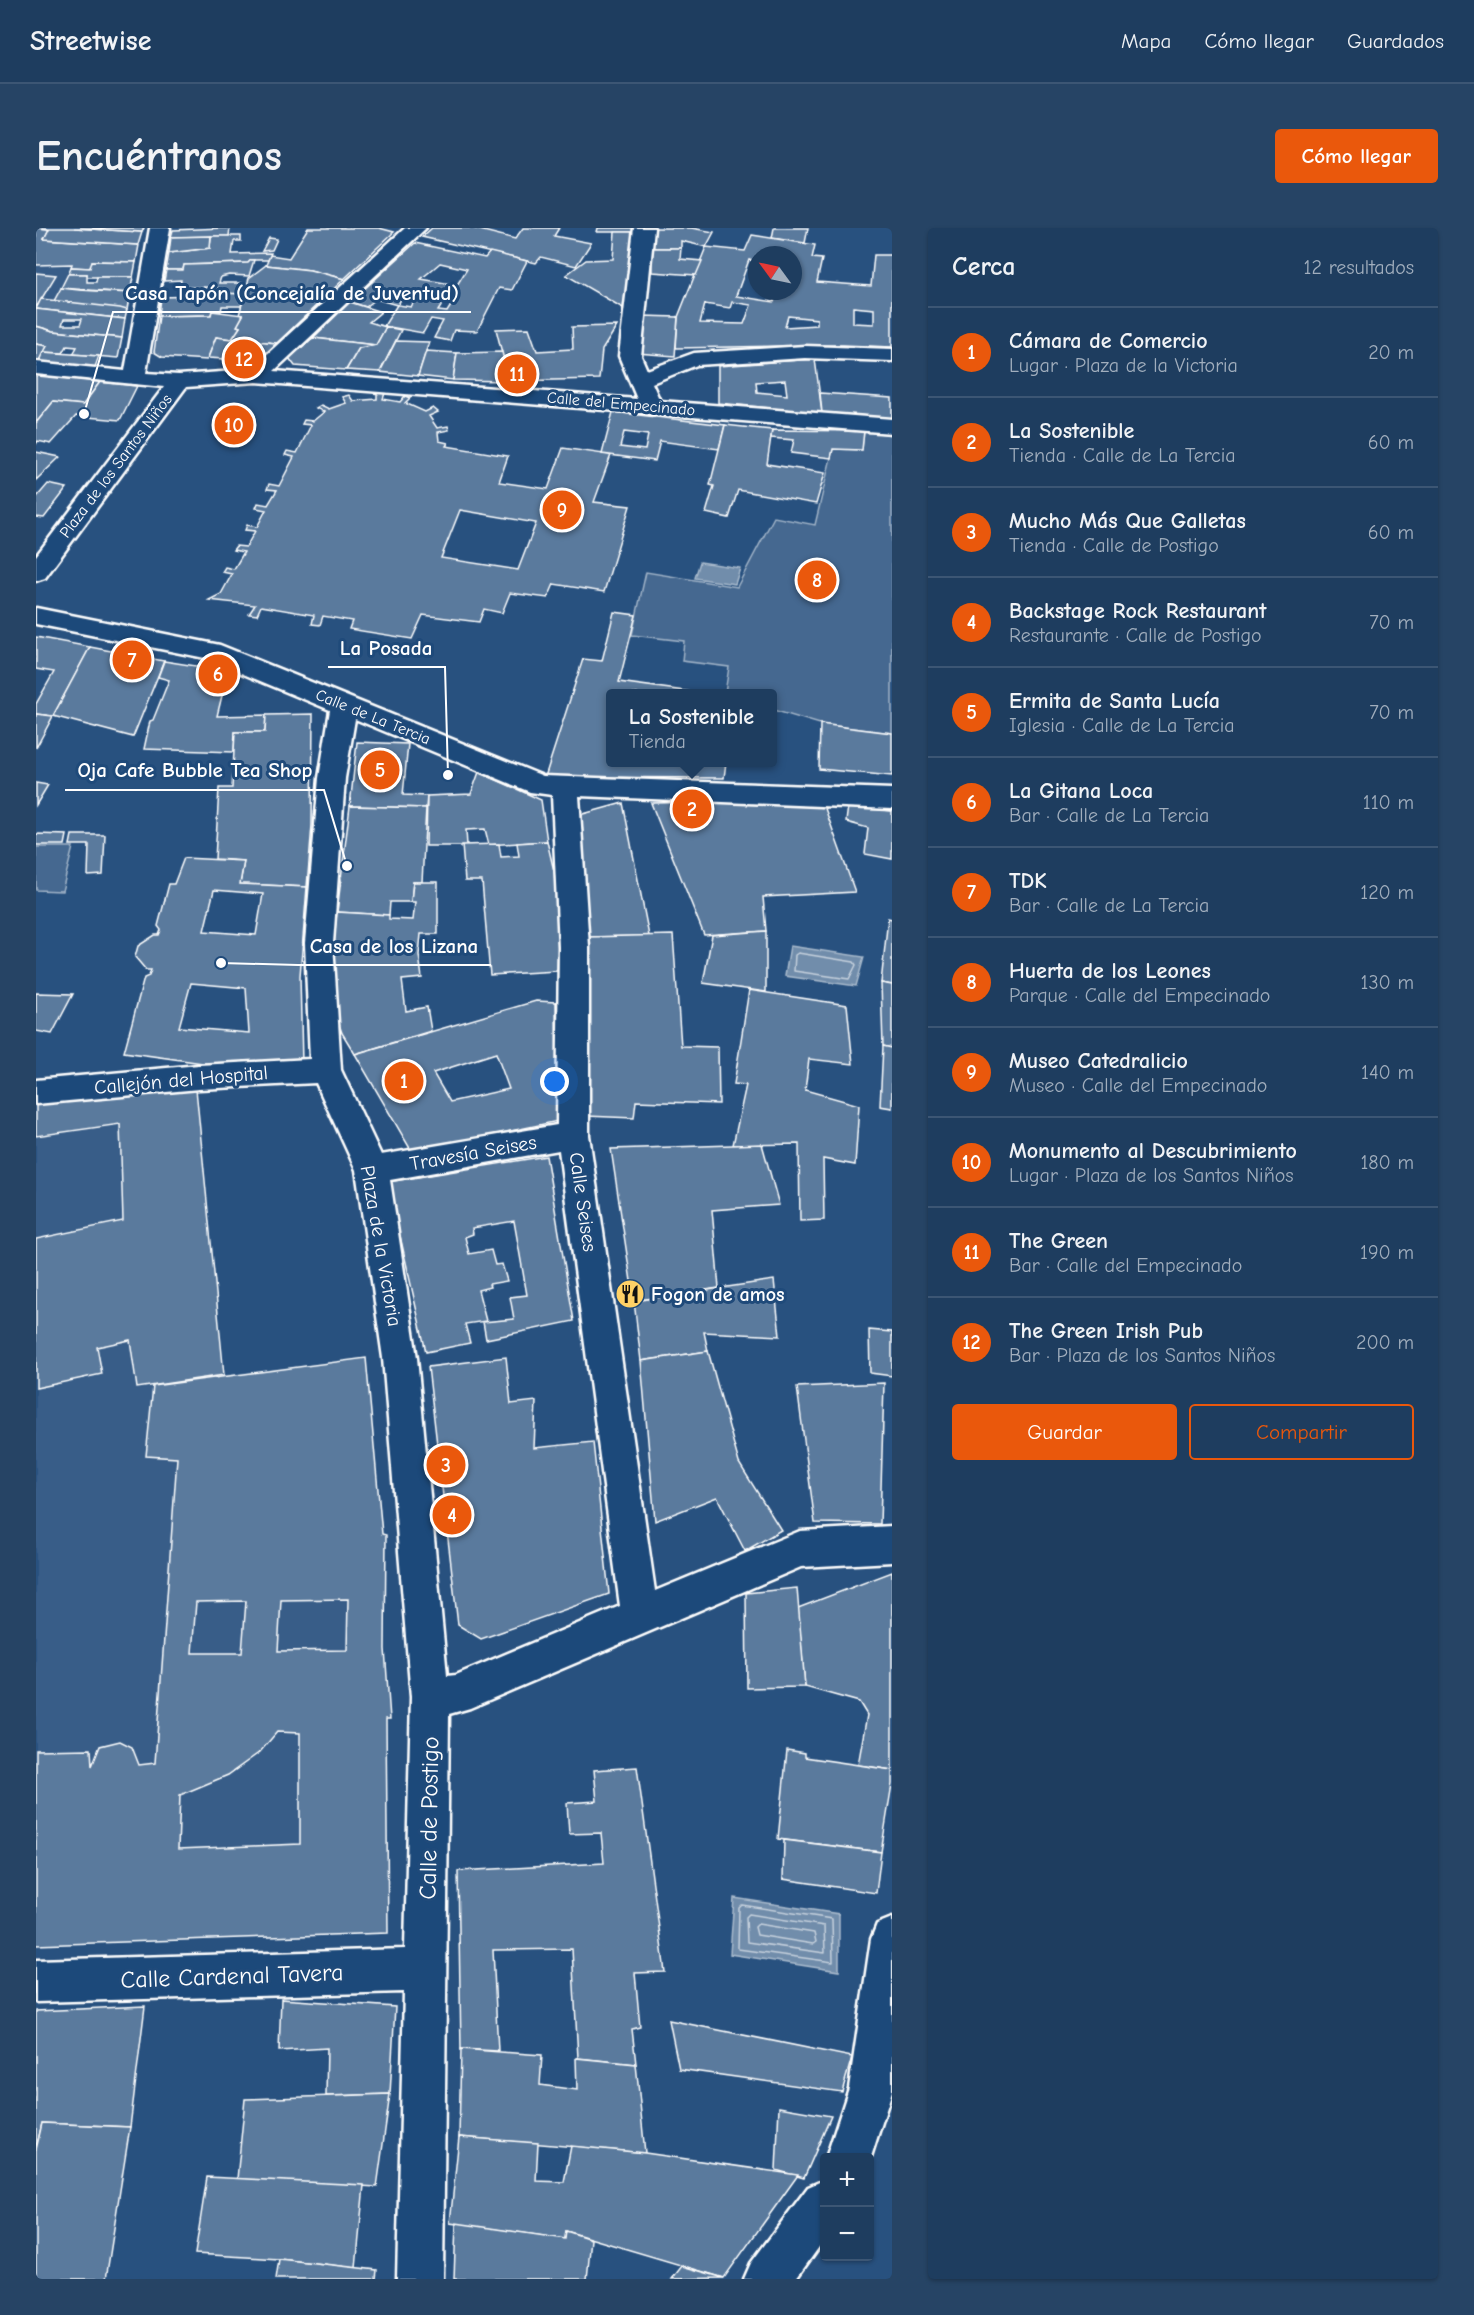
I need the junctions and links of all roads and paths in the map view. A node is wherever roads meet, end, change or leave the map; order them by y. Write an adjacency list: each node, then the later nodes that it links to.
1 (160, 228): 7 (street)
2 (416, 228): 6 (street)
3 (644, 228): 8 (street)
4 (892, 355): 8 (street)
5 (36, 368): 7 (street)
6 (256, 376): 9 (street, Plaza de los Santos Niños); 10 (street, Plaza de los Santos Niños)
7 (134, 379): 9 (street)
8 (641, 380): 11 (street)
9 (179, 381): 13 (street, Plaza de los Santos Niños)
10 (314, 381): 11 (street, Calle del Empecinado)
11 (651, 406): 12 (street, Calle del Empecinado)
12 (892, 426)
13 (44, 550): 14 (street, Plaza de los Santos Niños)
14 (36, 573)
15 (36, 616): 16 (street, Calle de La Tercia)
16 (344, 706): 17 (street, Calle de La Tercia); 19 (street)
17 (565, 786): 18 (street, Calle de La Tercia); 21 (street, Calle Seises)
18 (892, 799)
19 (326, 1070): 20 (street, Callejón del Hospital); 22 (street, Plaza de la Victoria)
20 (36, 1092)
21 (573, 1135): 22 (street, Travesía Seises); 25 (street, Calle Seises)
22 (372, 1170): 23 (street, Plaza de la Victoria)
23 (400, 1358): 26 (street, Calle de Postigo)
24 (892, 1544): 25 (street)
25 (640, 1616): 26 (street)
26 (430, 1697): 28 (street, Calle de Postigo)
27 (892, 1939): 30 (street)
28 (427, 1970): 29 (street, Calle Cardenal Tavera); 32 (street, Calle de Postigo)
29 (36, 1981)
30 (849, 2153)
31 (821, 2207): 33 (street)
32 (420, 2279)
33 (767, 2279)

